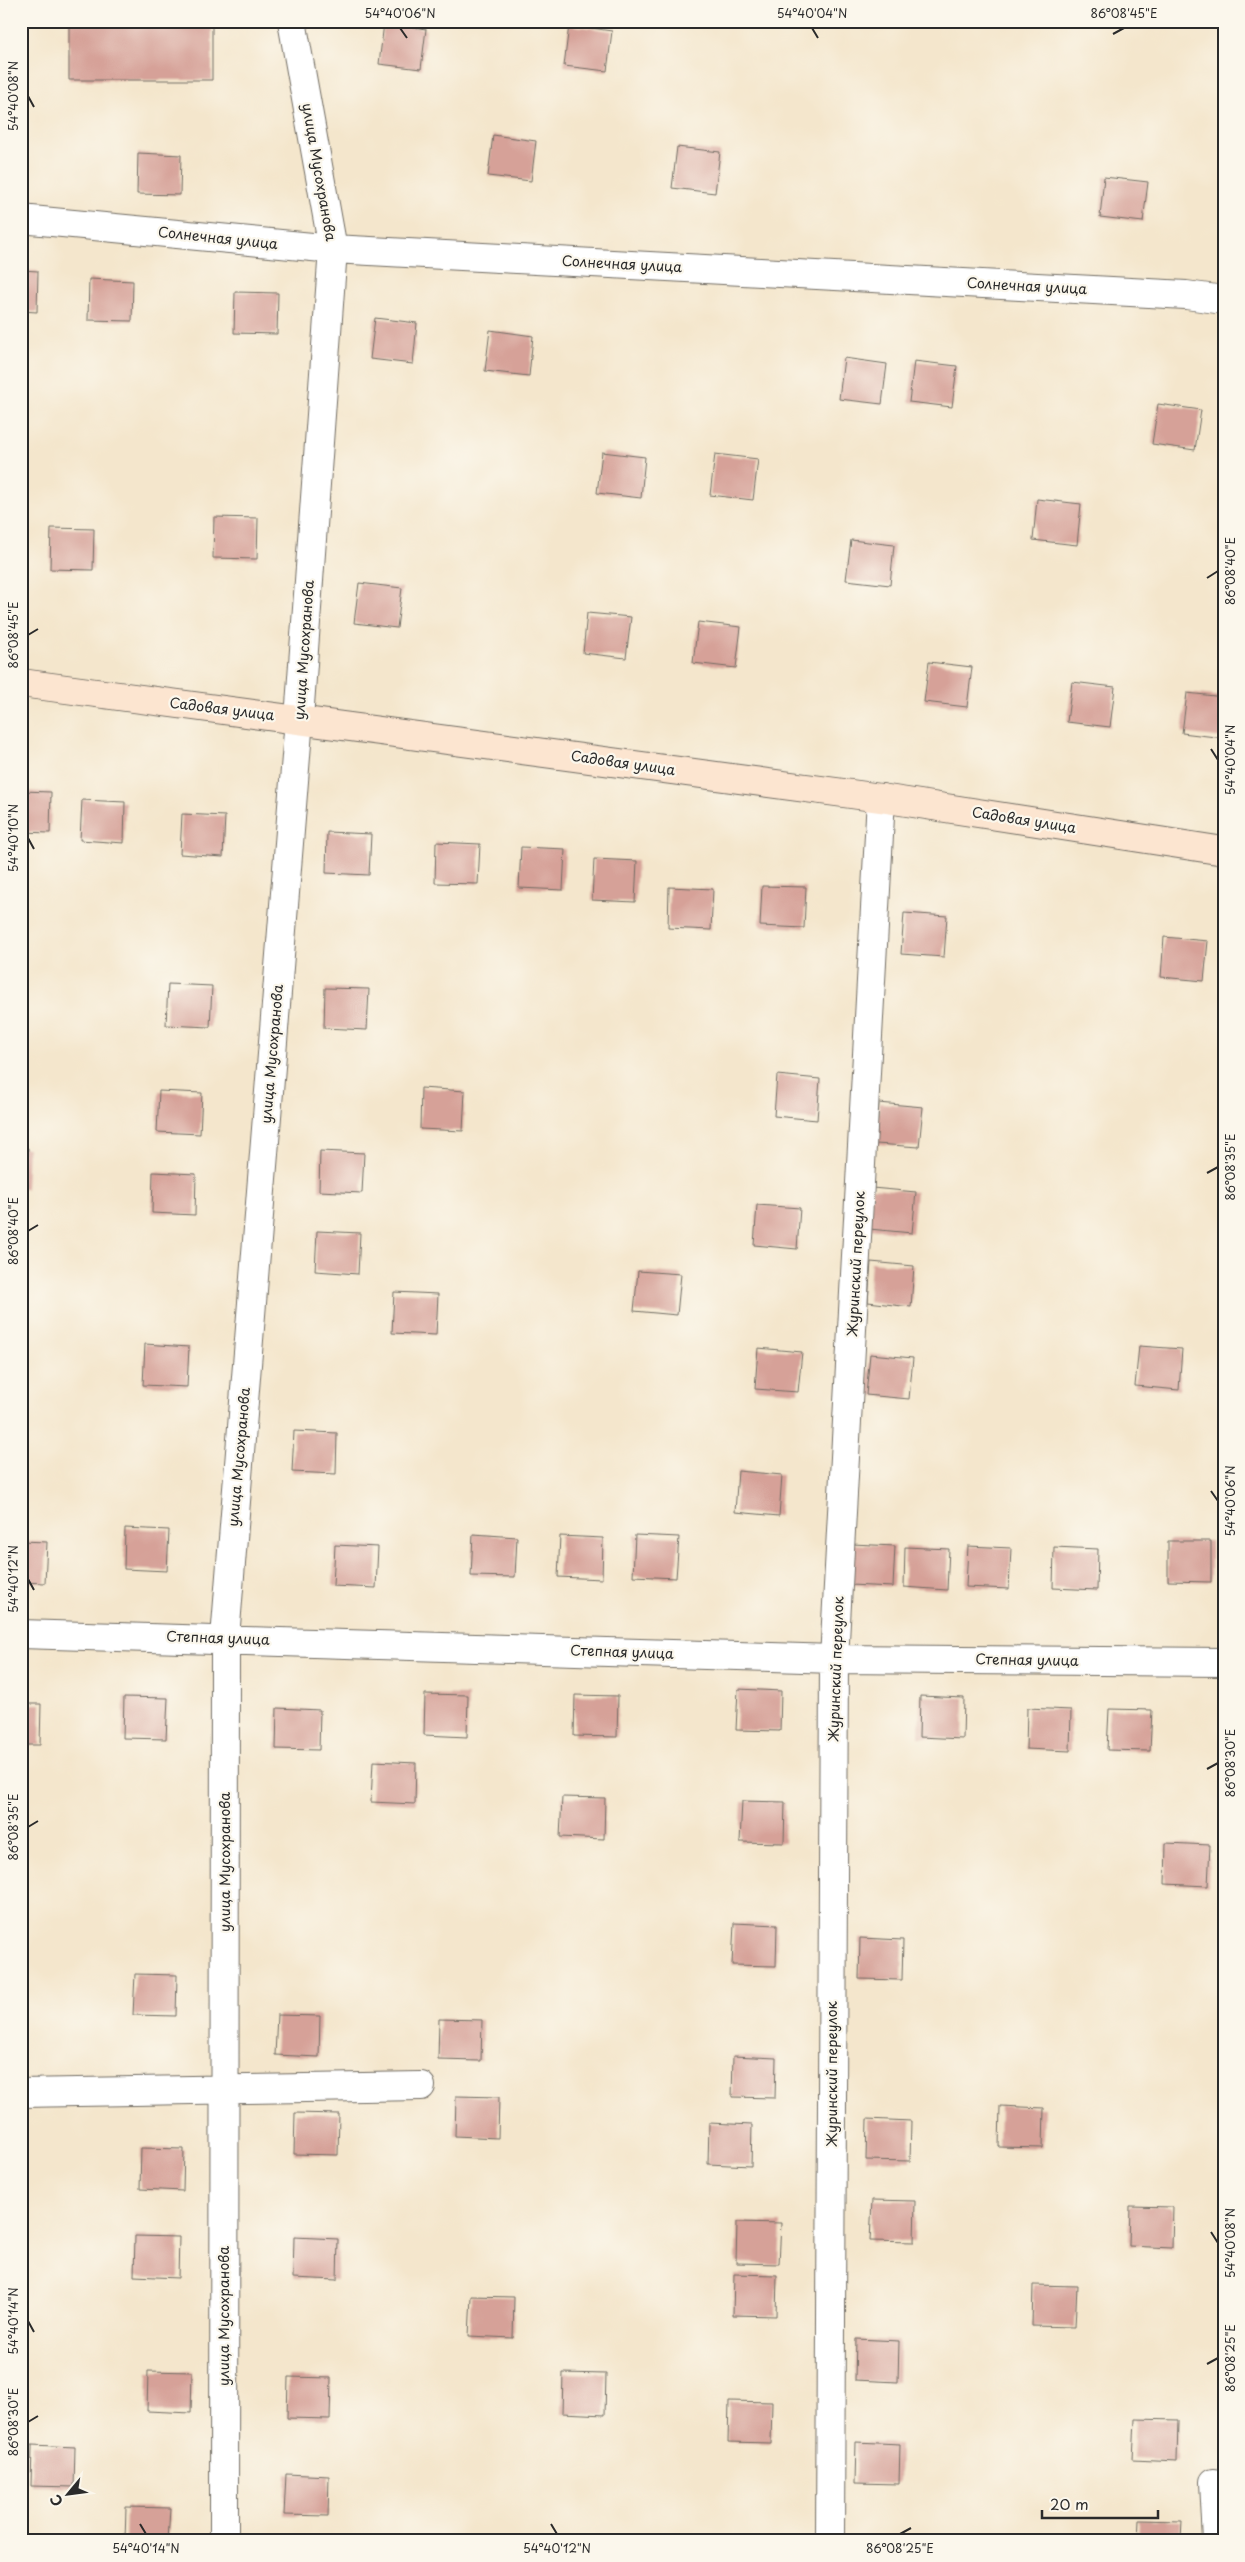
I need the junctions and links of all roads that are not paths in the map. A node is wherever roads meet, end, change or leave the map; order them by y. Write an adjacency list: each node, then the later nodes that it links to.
1 (292, 21): 3 (street, улица Мусохранова)
2 (21, 219): 3 (street, Солнечная улица)
3 (333, 249): 4 (street, Солнечная улица); 6 (street, улица Мусохранова)
4 (1224, 300)
5 (21, 683): 6 (street, Садовая улица)
6 (299, 719): 7 (street, Садовая улица); 10 (street, улица Мусохранова)
7 (881, 798): 8 (street, Садовая улица); 11 (street, Журинский переулок)
8 (1224, 851)
9 (21, 1634): 10 (street, Степная улица)
10 (224, 1638): 11 (street, Степная улица); 14 (street, улица Мусохранова)
11 (834, 1658): 12 (street, Степная улица); 18 (street, Журинский переулок)
12 (1224, 1662)
13 (421, 2086): 14 (street)
14 (225, 2090): 15 (street); 17 (street, улица Мусохранова)
15 (21, 2093)
16 (1214, 2482): 19 (street)
17 (224, 2541)
18 (830, 2541)
19 (1217, 2541)

